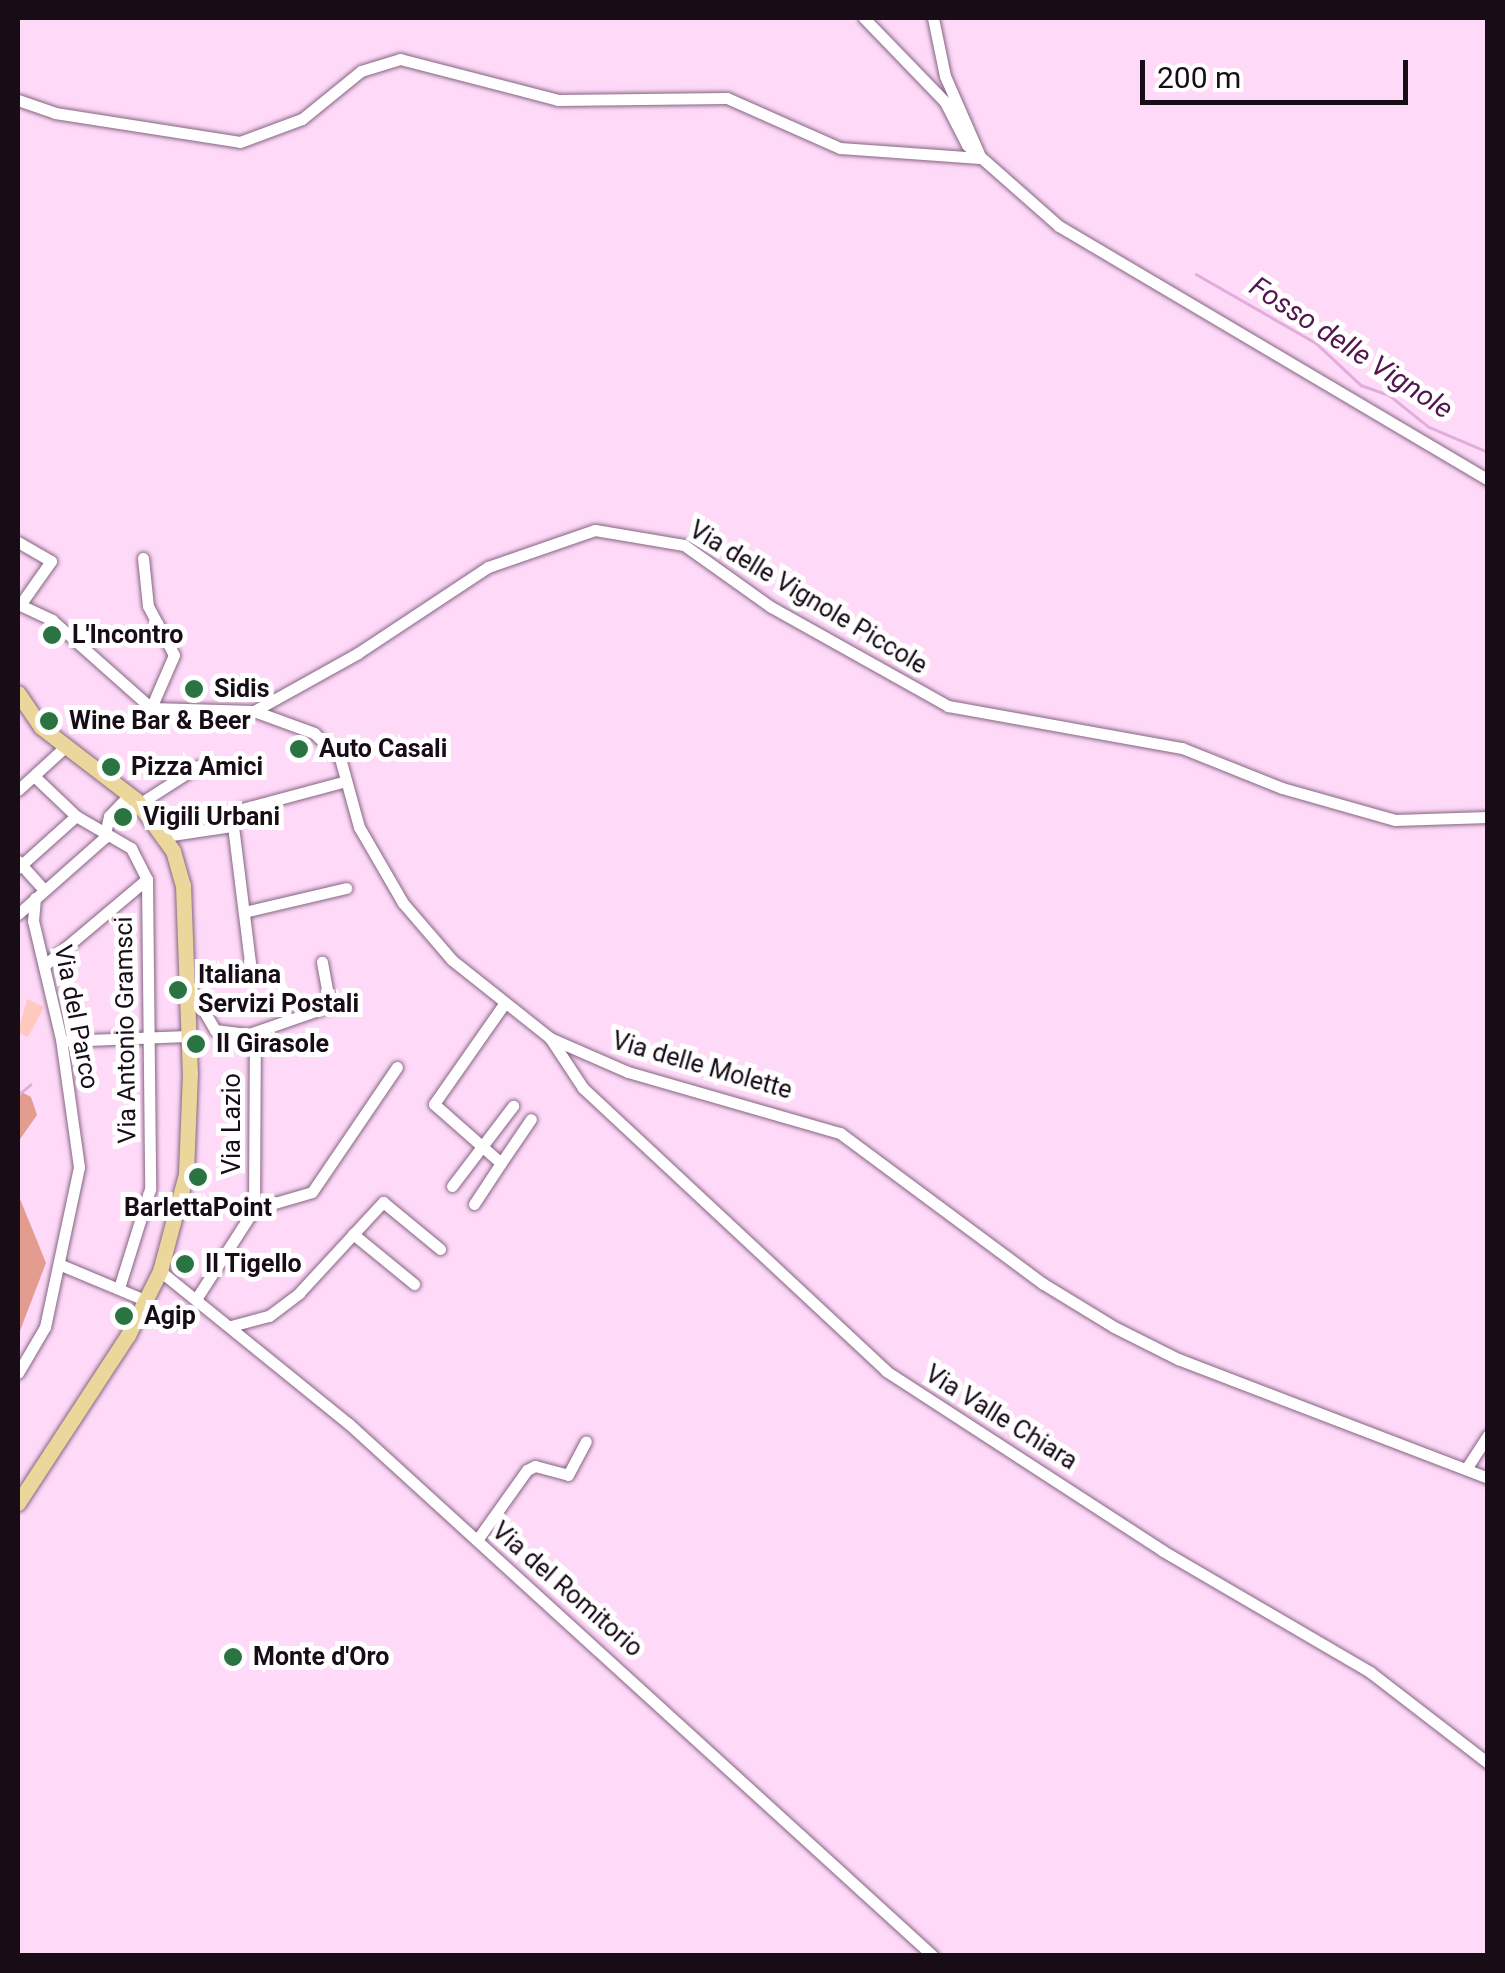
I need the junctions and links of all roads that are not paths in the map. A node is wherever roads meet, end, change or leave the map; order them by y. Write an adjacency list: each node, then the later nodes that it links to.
1 (864, 18): 4 (street)
2 (934, 18): 4 (street)
3 (18, 100): 4 (street)
4 (980, 158): 5 (street)
5 (1488, 480)
6 (18, 542): 8 (street)
7 (142, 558): 10 (street)
8 (19, 604): 10 (street)
9 (18, 693): 12 (main road)
10 (151, 708): 11 (street, Via delle Molette)
11 (254, 710): 16 (street, Via delle Molette); 21 (street, Via delle Vignole Piccole)
12 (22, 716): 13 (main road)
13 (66, 746): 15 (street); 18 (main road)
14 (198, 766): 18 (street)
15 (34, 776): 17 (street); 20 (street)
16 (346, 781): 19 (street); 34 (street, Via delle Molette)
17 (18, 790)
18 (134, 799): 22 (street); 23 (main road)
19 (238, 810)
20 (76, 816): 22 (street); 24 (street)
21 (1488, 818)
22 (106, 828): 25 (street); 27 (street)
23 (165, 836): 28 (street); 33 (main road)
24 (19, 864): 27 (street)
25 (147, 878): 31 (street); 37 (street, Via Antonio Gramsci)
26 (346, 888): 28 (street)
27 (40, 894): 29 (street); 31 (street, Via del Parco)
28 (244, 912): 32 (street)
29 (18, 914)
30 (322, 962): 35 (street)
31 (46, 964): 39 (street, Via del Parco)
32 (250, 964)
33 (184, 978): 35 (street, Via Lazio); 36 (main road)
34 (504, 1004): 38 (street, Via delle Molette); 43 (street)
35 (249, 1034): 47 (street, Via Lazio)
36 (188, 1036): 37 (street); 51 (main road)
37 (150, 1037): 39 (street); 53 (street, Via Antonio Gramsci)
38 (550, 1038): 60 (street, Via delle Molette); 64 (street, Via Valle Chiara)
39 (62, 1042): 50 (street, Via del Parco)
40 (397, 1067): 47 (street)
41 (513, 1106): 43 (street)
42 (531, 1119): 44 (street)
43 (481, 1147): 44 (street); 45 (street)
44 (502, 1163): 46 (street)
45 (452, 1186)
46 (474, 1204)
47 (254, 1208): 54 (street, Via Lazio)
48 (353, 1234): 49 (street); 52 (street); 56 (street)
49 (440, 1249)
50 (62, 1265): 53 (street); 57 (street, Via del Parco)
51 (160, 1271): 54 (street, Via del Romitorio); 55 (main road)
52 (414, 1284)
53 (120, 1285): 55 (street)
54 (198, 1296): 56 (street, Via del Romitorio)
55 (147, 1301): 62 (main road)
56 (231, 1326): 63 (street, Via del Romitorio)
57 (18, 1373)
58 (1488, 1435): 60 (street)
59 (586, 1441): 63 (street)
60 (1466, 1470): 61 (street, Via delle Molette)
61 (1488, 1478)
62 (18, 1503)
63 (477, 1540): 65 (street, Via del Romitorio)
64 (1488, 1763)
65 (933, 1956)

